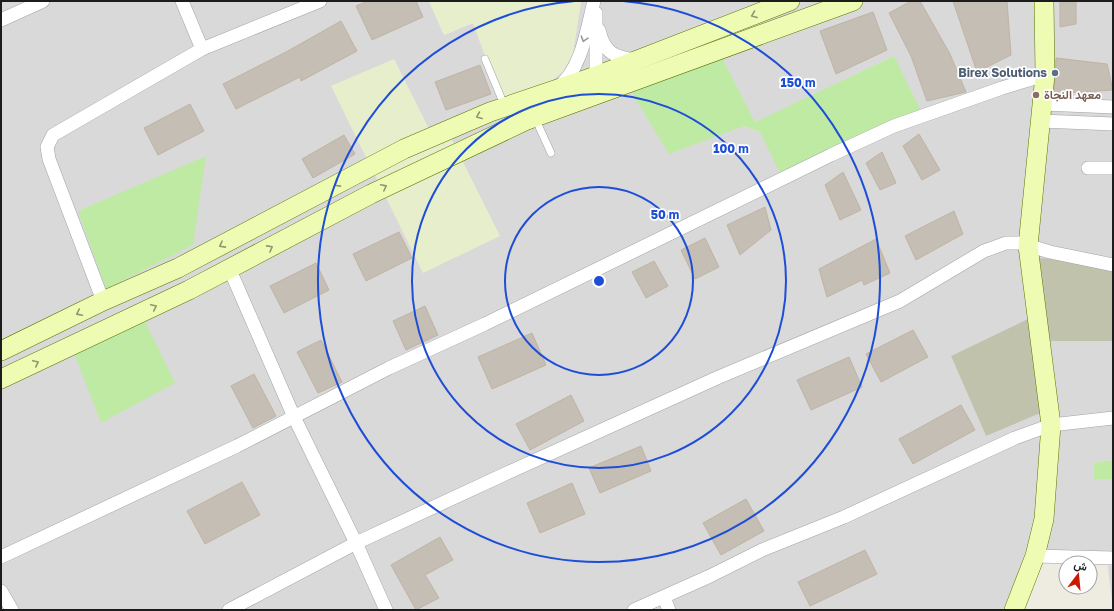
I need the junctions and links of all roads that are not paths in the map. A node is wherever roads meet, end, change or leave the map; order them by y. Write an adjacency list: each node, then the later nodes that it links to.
1 (43, 1): 9 (street)
2 (182, 1): 10 (street)
3 (320, 1): 8 (street)
4 (596, 1): 12 (street); 14 (street); 15 (street, one-way to 15)
5 (790, 1): 12 (street, one-way to 12)
6 (853, 1): 16 (street)
7 (1044, 1): 13 (street)
8 (305, 5): 10 (street)
9 (1, 20)
10 (202, 49): 30 (street)
11 (485, 59): 17 (lane)
12 (635, 60): 14 (street)
13 (1045, 75): 19 (street); 33 (street)
14 (596, 76): 15 (street); 16 (street)
15 (550, 91): 17 (street)
16 (596, 96): 20 (street)
17 (505, 107): 27 (street, one-way to 27)
18 (1113, 107): 19 (street)
19 (1042, 112): 21 (street); 25 (street)
20 (535, 117): 22 (lane); 28 (street, one-way to 20)
21 (1113, 124)
22 (551, 153)
23 (1088, 168): 24 (street)
24 (1113, 168)
25 (1028, 246): 26 (street); 35 (street); 36 (street)
26 (1113, 265)
27 (178, 268): 29 (street); 30 (street)
28 (230, 270): 29 (street); 33 (street)
29 (189, 290): 32 (street, one-way to 29)
30 (103, 301): 31 (street, one-way to 31)
31 (1, 351)
32 (1, 379)
33 (294, 417): 36 (street); 38 (street)
34 (1113, 418): 35 (street)
35 (1051, 425): 37 (street); 41 (street)
36 (356, 543): 43 (street); 44 (street)
37 (1035, 556): 39 (street); 47 (street)
38 (1, 557)
39 (1113, 558)
40 (1, 591): 42 (street)
41 (664, 597): 45 (street); 46 (street)
42 (12, 610)
43 (229, 610)
44 (386, 610)
45 (634, 610)
46 (669, 610)
47 (1014, 610)

